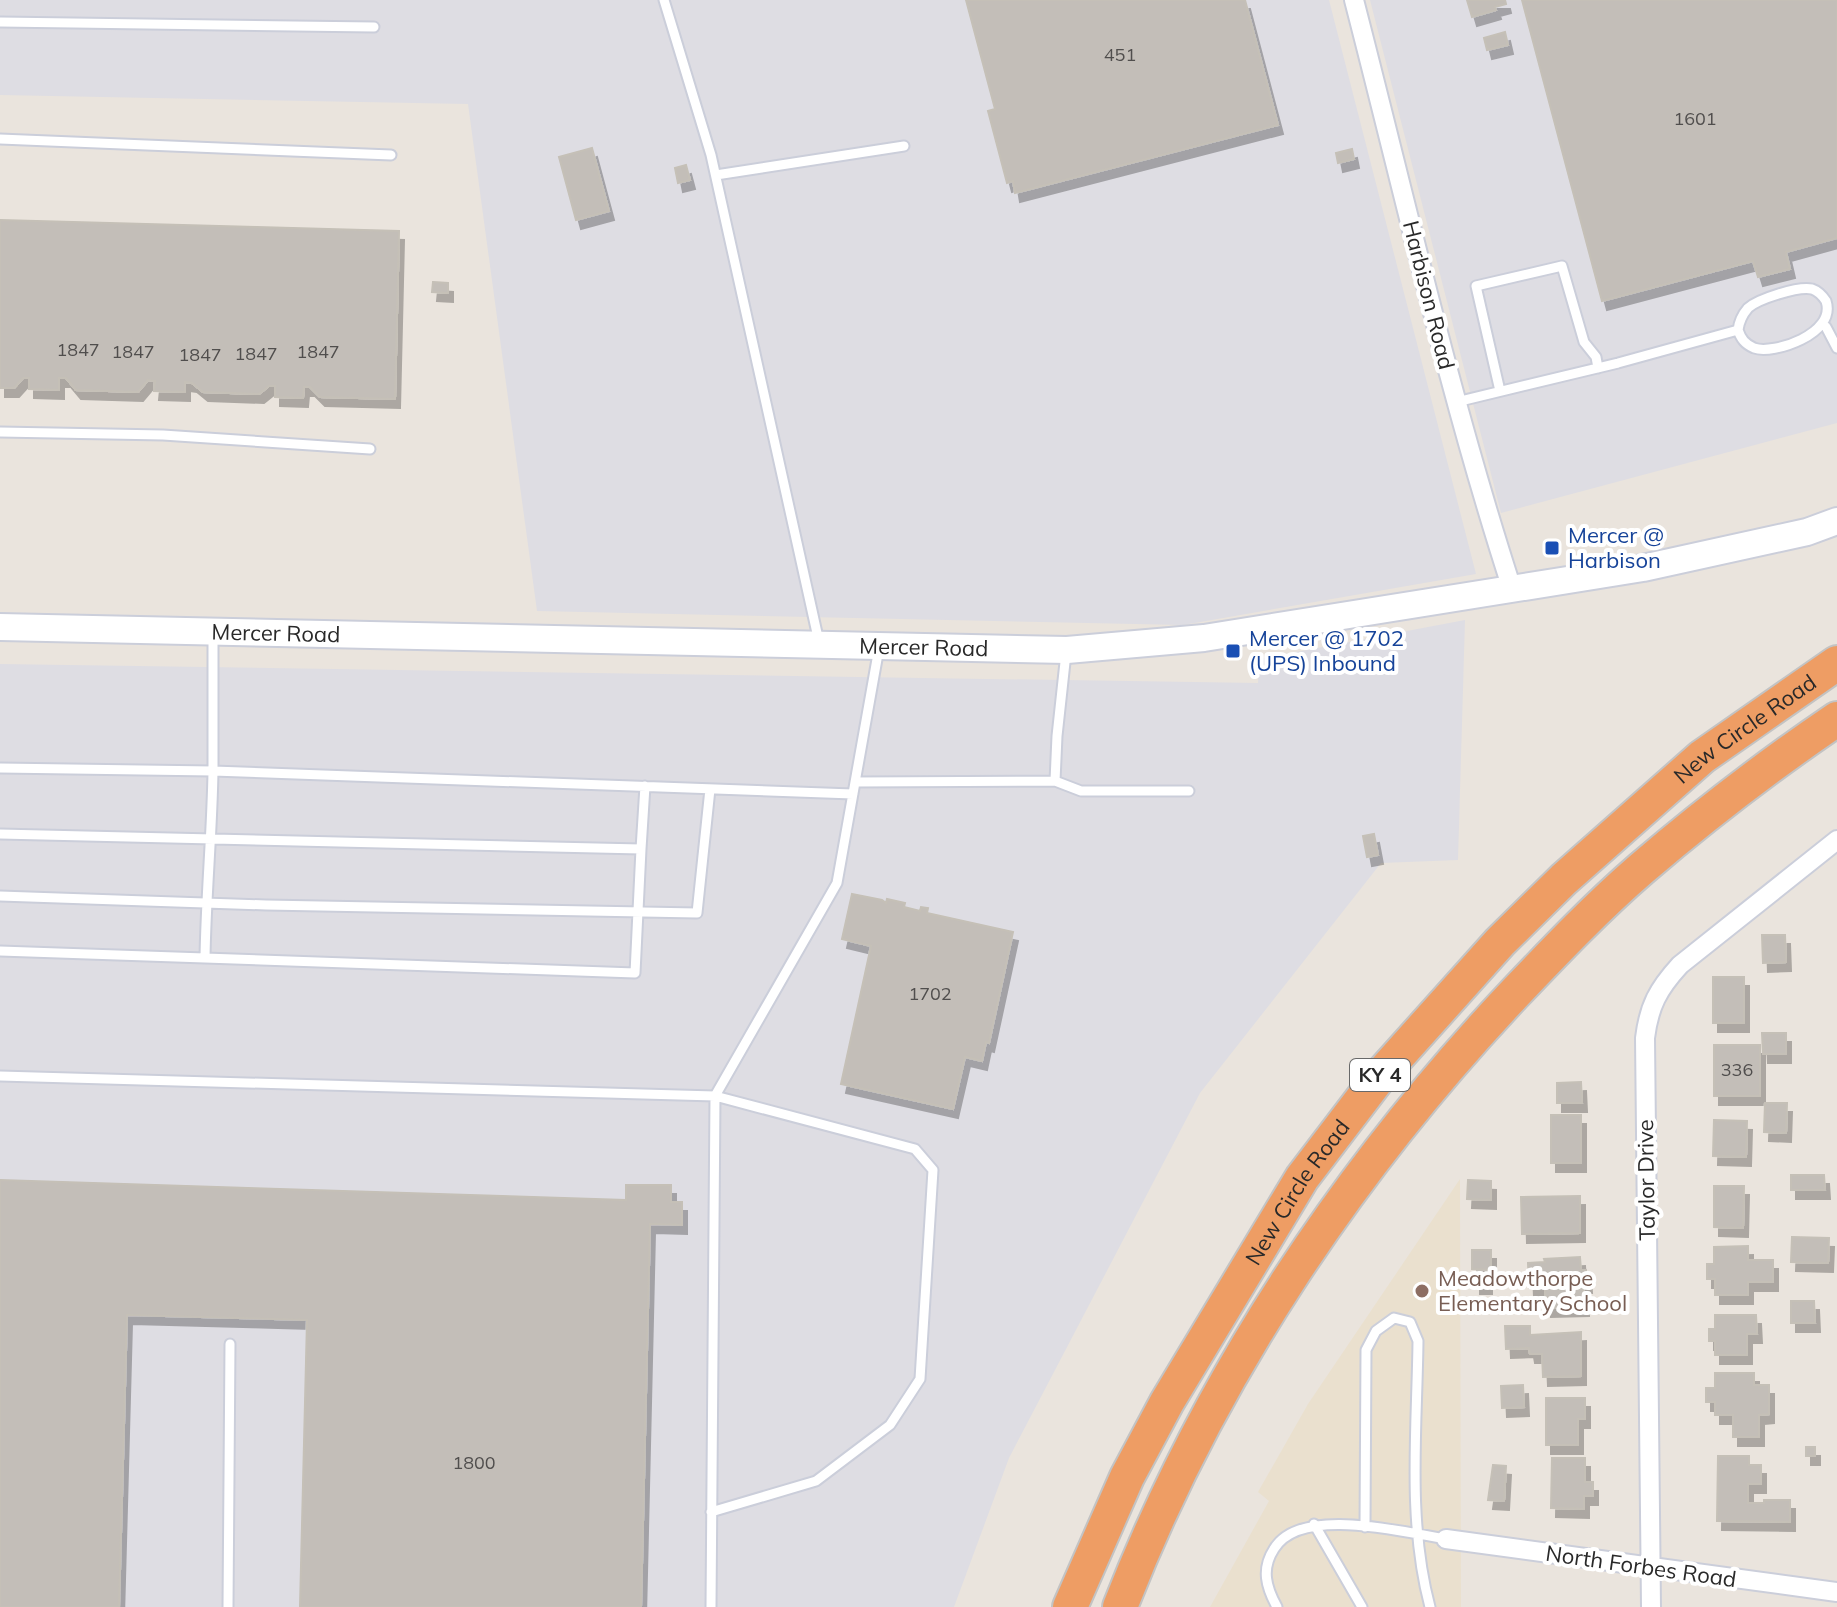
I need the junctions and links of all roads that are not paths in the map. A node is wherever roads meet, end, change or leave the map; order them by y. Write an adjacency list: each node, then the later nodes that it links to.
1 (664, 0): 8 (lane)
2 (1354, 0): 15 (street, Harbison Road)
3 (0, 22): 4 (lane)
4 (374, 27)
5 (0, 139): 7 (lane)
6 (904, 146): 8 (lane)
7 (391, 155)
8 (716, 175): 22 (lane)
9 (1833, 305): 10 (lane); 11 (lane)
10 (1826, 327): 11 (lane); 12 (lane)
11 (1738, 330): 13 (lane)
12 (1837, 348)
13 (1598, 368): 14 (lane); 14 (lane)
14 (1500, 391): 15 (lane)
15 (1456, 402): 19 (street, Harbison Road)
16 (0, 432): 17 (lane)
17 (370, 449)
18 (1837, 521): 19 (street, Mercer Road)
19 (1512, 589): 24 (street, Mercer Road)
20 (0, 627): 21 (street, Mercer Road)
21 (213, 632): 22 (street, Mercer Road); 28 (lane)
22 (819, 646): 23 (street, Mercer Road)
23 (879, 648): 24 (street, Mercer Road); 30 (lane)
24 (1067, 650): 29 (lane)
25 (1837, 663): 56 (highway, New Circle Road / KY 4)
26 (1837, 719): 57 (highway, New Circle Road / KY 4)
27 (0, 768): 28 (lane)
28 (213, 771): 31 (lane); 36 (lane)
29 (1055, 781): 30 (lane); 33 (lane)
30 (855, 782): 34 (lane)
31 (645, 786): 32 (lane); 38 (lane)
32 (710, 789): 34 (lane); 41 (lane)
33 (1189, 791)
34 (853, 794): 45 (lane)
35 (0, 834): 36 (lane)
36 (212, 840): 38 (lane); 40 (lane)
37 (1837, 840): 52 (street, Taylor Drive)
38 (641, 849): 41 (lane)
39 (0, 896): 40 (lane)
40 (206, 903): 41 (lane); 43 (lane)
41 (636, 912): 43 (lane)
42 (0, 951): 43 (lane)
43 (205, 958)
44 (0, 1076): 45 (lane)
45 (715, 1096): 47 (lane); 47 (lane)
46 (230, 1344): 54 (lane)
47 (711, 1512): 55 (lane)
48 (1314, 1524): 49 (lane); 58 (lane); 59 (lane)
49 (1365, 1527): 50 (lane); 50 (lane)
50 (1416, 1534): 51 (lane); 60 (lane)
51 (1446, 1539): 52 (street, North Forbes Road)
52 (1651, 1568): 53 (street, North Forbes Road); 61 (street, Taylor Drive)
53 (1837, 1592)
54 (228, 1607)
55 (711, 1607)
56 (1070, 1607)
57 (1120, 1607)
58 (1277, 1607)
59 (1362, 1607)
60 (1430, 1607)
61 (1651, 1607)

